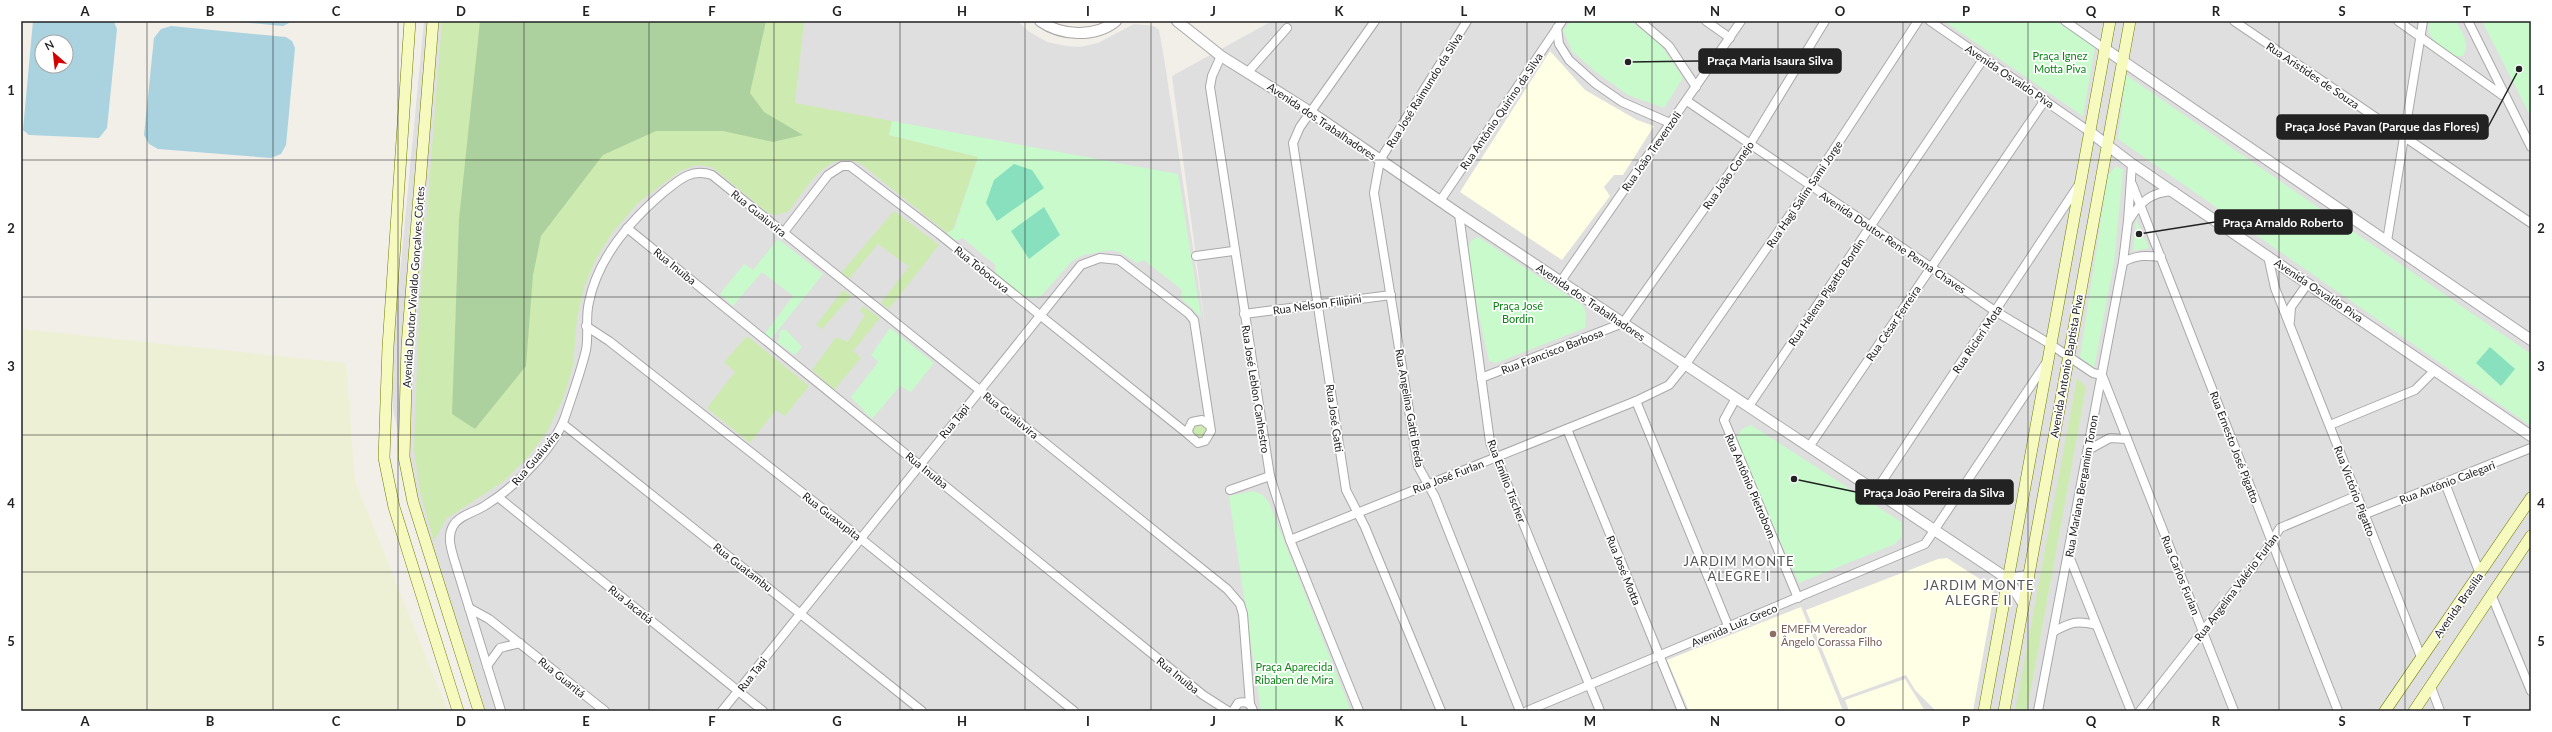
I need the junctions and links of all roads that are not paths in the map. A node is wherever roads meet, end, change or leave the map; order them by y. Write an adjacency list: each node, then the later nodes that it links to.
1 (410, 21): 137 (main road, Avenida Doutor Vivaldo Gonçalves Côrtes)
2 (433, 21): 138 (main road, Avenida Doutor Vivaldo Gonçalves Côrtes)
3 (1040, 21): 20 (street)
4 (1176, 21): 27 (street, Avenida dos Trabalhadores)
5 (1375, 21): 35 (street, Rua José Gatti)
6 (1468, 21): 42 (street, Rua José Raimundo da Silva)
7 (1562, 21): 23 (street, Rua Antônio Quirino da Silva)
8 (1706, 21): 25 (street)
9 (1741, 21): 25 (street, Rua João Trevenzoli)
10 (1825, 21): 39 (street, Rua João Conejo)
11 (1918, 21): 45 (street, Rua Hagi Salim Sami Jorge)
12 (1930, 21): 28 (street, Avenida Osvaldo Piva)
13 (2065, 21): 26 (street)
14 (2110, 21): 26 (main road, Avenida Antonio Baptista Piva)
15 (2130, 21): 29 (main road, Avenida Antonio Baptista Piva)
16 (2234, 21): 38 (street, Rua Aristides de Souza)
17 (2398, 21): 24 (street)
18 (2423, 21): 24 (street)
19 (2468, 21): 32 (street)
20 (1116, 22)
21 (1644, 22): 31 (street)
22 (1287, 28): 30 (street)
23 (1557, 28): 36 (street); 48 (street, Rua Antônio Quirino da Silva)
24 (2420, 36): 32 (street); 38 (street)
25 (1730, 38): 31 (street, Rua João Trevenzoli)
26 (2105, 49): 29 (street); 37 (main road, Avenida Antonio Baptista Piva)
27 (1221, 56): 30 (street, Avenida dos Trabalhadores); 57 (street, Rua José Leblon Canhestro)
28 (1984, 58): 33 (street, Avenida Osvaldo Piva); 53 (street, Rua Helena Pigatto Bordin)
29 (2124, 60): 40 (main road, Avenida Antonio Baptista Piva); 56 (street)
30 (1248, 72): 35 (street, Avenida dos Trabalhadores)
31 (1696, 87): 34 (street, Rua João Trevenzoli)
32 (2503, 95): 41 (street)
33 (2045, 100): 37 (street, Avenida Osvaldo Piva); 62 (street, Rua César Ferreira)
34 (1688, 101): 36 (street, Rua João Trevenzoli); 39 (street, Avenida Doutor Rene Penna Chaves)
35 (1312, 113): 42 (street, Avenida dos Trabalhadores); 66 (street, Rua José Gatti)
36 (1670, 123): 63 (street, Rua João Trevenzoli)
37 (2090, 132): 40 (street, Avenida Osvaldo Piva); 46 (main road, Avenida Antonio Baptista Piva)
38 (2406, 138): 52 (street, Rua Aristides de Souza); 56 (street)
39 (1750, 144): 45 (street, Avenida Doutor Rene Penna Chaves); 70 (street, Rua João Conejo)
40 (2106, 144): 43 (street, Avenida Osvaldo Piva); 75 (main road, Avenida Antonio Baptista Piva)
41 (2531, 148)
42 (1380, 160): 48 (street, Avenida dos Trabalhadores); 65 (street, Rua Angelina Gatti Breda)
43 (2132, 164): 44 (street, Rua Mariana Bergamim Tonon); 47 (street, Avenida Osvaldo Piva)
44 (2132, 184): 49 (street, Rua Ernesto José Pigatto); 51 (street, Rua Mariana Bergamim Tonon)
45 (1810, 186): 53 (street, Avenida Doutor Rene Penna Chaves); 77 (street, Rua Hagi Salim Sami Jorge)
46 (2078, 186): 67 (street, Rua Ricieri Mota); 74 (main road, Avenida Antonio Baptista Piva)
47 (2174, 191): 49 (street, Rua Mariana Bergamim Tonon); 59 (street, Avenida Osvaldo Piva)
48 (1440, 201): 50 (street, Avenida dos Trabalhadores)
49 (2140, 204): 51 (street, Rua Mariana Bergamim Tonon); 60 (street, Rua Ernesto José Pigatto)
50 (1458, 214): 63 (street, Avenida dos Trabalhadores); 80 (street, Rua Emílio Tischer)
51 (2128, 221): 61 (street, Rua Mariana Bergamim Tonon)
52 (2531, 223)
53 (1872, 225): 62 (street, Avenida Doutor Rene Penna Chaves); 84 (street, Rua Helena Pigatto Bordin)
54 (627, 228): 55 (street, Rua Guaiuvira); 72 (street, Rua Guaiuvira); 96 (street, Rua Inuíba)
55 (784, 232): 69 (street, Rua Tobocuva); 81 (street, Rua Guaiuvira)
56 (2387, 240): 73 (street)
57 (1233, 252): 58 (street); 68 (street, Rua José Leblon Canhestro)
58 (1196, 256)
59 (2268, 256): 64 (street, Avenida Osvaldo Piva); 71 (street, Rua Victório Pigatto)
60 (2161, 258): 61 (street); 111 (street, Rua Ernesto José Pigatto)
61 (2123, 262): 79 (street, Rua Mariana Bergamim Tonon)
62 (1932, 266): 67 (street, Avenida Doutor Rene Penna Chaves); 92 (street, Rua César Ferreira)
63 (1561, 282): 70 (street, Avenida dos Trabalhadores)
64 (2308, 283): 71 (street, Rua Victório Pigatto); 78 (street, Avenida Osvaldo Piva)
65 (1391, 295): 66 (street, Rua Nelson Filipini); 98 (street, Rua Angelina Gatti Breda)
66 (1319, 304): 68 (street, Rua Nelson Filipini); 105 (street, Rua José Gatti)
67 (1996, 311): 74 (street, Avenida Doutor Rene Penna Chaves); 101 (street, Rua Ricieri Mota)
68 (1244, 314): 97 (street, Rua José Leblon Canhestro)
69 (1039, 316): 81 (street, Rua Tapi); 86 (street, Rua Tapi); 89 (street, Rua Tobocuva)
70 (1623, 323): 77 (street, Avenida dos Trabalhadores); 80 (street, Rua Francisco Barbosa)
71 (2290, 324): 87 (street, Rua Victório Pigatto)
72 (586, 326): 85 (street, Rua Guaiuvira); 109 (street, Rua Guaxupita)
73 (2531, 340)
74 (2050, 344): 75 (street, Avenida Doutor Rene Penna Chaves); 76 (main road, Avenida Antonio Baptista Piva)
75 (2068, 357): 79 (street, Avenida Doutor Rene Penna Chaves); 114 (main road, Avenida Antonio Baptista Piva)
76 (2046, 363): 107 (street, Avenida Luiz Greco); 115 (main road, Avenida Antonio Baptista Piva)
77 (1686, 364): 82 (street, Avenida dos Trabalhadores); 83 (street, Rua José Furlan)
78 (2435, 370): 87 (street); 90 (street, Avenida Osvaldo Piva)
79 (2102, 375): 91 (street, Rua Carlos Furlan); 94 (street, Rua Mariana Bergamim Tonon)
80 (1481, 378): 95 (street, Rua Emílio Tischer)
81 (980, 390): 96 (street, Rua Tapi); 136 (street, Rua Guaiuvira)
82 (1736, 398): 84 (street, Avenida dos Trabalhadores); 117 (street, Rua Antônio Pietrobom)
83 (1636, 401): 88 (street, Rua José Furlan); 122 (street)
84 (1749, 406): 92 (street, Avenida dos Trabalhadores)
85 (563, 424): 103 (street, Rua Guaiuvira); 120 (street, Rua Guatambu)
86 (1209, 425): 89 (street); 89 (street)
87 (2330, 426): 102 (street, Rua Victório Pigatto)
88 (1567, 429): 95 (street, Rua José Furlan); 126 (street, Rua José Motta)
89 (1189, 435)
90 (2531, 436)
91 (2127, 439): 94 (street); 123 (street, Rua Carlos Furlan)
92 (1809, 446): 101 (street, Avenida dos Trabalhadores)
93 (2531, 448): 99 (street, Rua Antônio Calegari)
94 (2088, 450): 112 (street, Rua Mariana Bergamim Tonon)
95 (1497, 457): 98 (street, Rua José Furlan); 132 (street, Rua Emílio Tischer)
96 (919, 464): 109 (street, Rua Tapi); 145 (street, Rua Inuíba)
97 (1270, 476): 100 (street); 110 (street, Rua José Leblon Canhestro)
98 (1427, 483): 105 (street, Rua José Furlan); 149 (street, Rua Angelina Gatti Breda)
99 (2445, 483): 106 (street, Rua Antônio Calegari); 113 (street)
100 (1230, 490)
101 (1875, 492): 107 (street, Avenida dos Trabalhadores)
102 (2356, 496): 106 (street, Rua Victório Pigatto); 111 (street, Rua Angelina Valério Furlan)
103 (498, 497): 119 (street, Rua Guaiuvira); 134 (street, Rua Jacatiá)
104 (2531, 498): 113 (main road, Avenida Brasília)
105 (1357, 512): 110 (street, Rua José Furlan); 148 (street, Rua José Gatti)
106 (2363, 515): 127 (street, Rua Victório Pigatto)
107 (1933, 531): 115 (street, Avenida dos Trabalhadores); 117 (street, Avenida Luiz Greco)
108 (2531, 536): 116 (main road, Avenida Brasília)
109 (860, 538): 120 (street, Rua Tapi); 144 (street, Rua Guaxupita)
110 (1290, 540): 147 (street, Rua José Leblon Canhestro)
111 (2272, 541): 123 (street, Rua Angelina Valério Furlan); 159 (street, Rua Ernesto José Pigatto)
112 (2069, 554): 121 (street); 124 (street, Rua Mariana Bergamim Tonon)
113 (2480, 574): 127 (main road, Avenida Brasília)
114 (2027, 576): 115 (street); 118 (main road, Avenida Antonio Baptista Piva)
115 (2008, 579): 118 (street, Avenida dos Trabalhadores); 129 (main road, Avenida Antonio Baptista Piva)
116 (2491, 594): 131 (street); 133 (main road, Avenida Brasília)
117 (1798, 598): 122 (street, Avenida Luiz Greco)
118 (2022, 602): 130 (main road, Avenida Antonio Baptista Piva)
119 (469, 608): 125 (street, Rua Guaritá); 128 (street, Rua Guaiuvira)
120 (800, 612): 134 (street, Rua Tapi); 143 (street, Rua Guatambu)
121 (2096, 625): 124 (street); 156 (street)
122 (1729, 628): 126 (street, Avenida Luiz Greco)
123 (2203, 631): 157 (street, Rua Angelina Valério Furlan); 158 (street, Rua Carlos Furlan)
124 (2054, 632): 155 (street, Rua Mariana Bergamim Tonon)
125 (520, 643): 128 (street); 140 (street, Rua Guaritá)
126 (1659, 657): 132 (street, Avenida Luiz Greco); 152 (street, Rua José Motta)
127 (2420, 657): 160 (main road, Avenida Brasília)
128 (487, 666): 139 (street, Rua Guaiuvira)
129 (1991, 671): 130 (main road); 153 (main road, Avenida Antonio Baptista Piva)
130 (2010, 675): 154 (main road, Avenida Antonio Baptista Piva)
131 (2529, 676): 135 (street)
132 (1590, 686): 150 (street, Avenida Luiz Greco); 151 (street, Rua Emílio Tischer)
133 (2431, 687): 161 (main road, Avenida Brasília); 162 (street)
134 (738, 691): 141 (street, Rua Tapi); 142 (street, Rua Jacatiá)
135 (2531, 691)
136 (1252, 708): 146 (street)
137 (458, 711)
138 (479, 711)
139 (501, 711)
140 (605, 711)
141 (722, 711)
142 (763, 711)
143 (922, 711)
144 (1074, 711)
145 (1228, 711)
146 (1233, 711)
147 (1359, 711)
148 (1441, 711)
149 (1520, 711)
150 (1527, 711)
151 (1600, 711)
152 (1682, 711)
153 (1984, 711)
154 (2004, 711)
155 (2038, 711)
156 (2131, 711)
157 (2140, 711)
158 (2234, 711)
159 (2338, 711)
160 (2385, 711)
161 (2414, 711)
162 (2440, 711)

